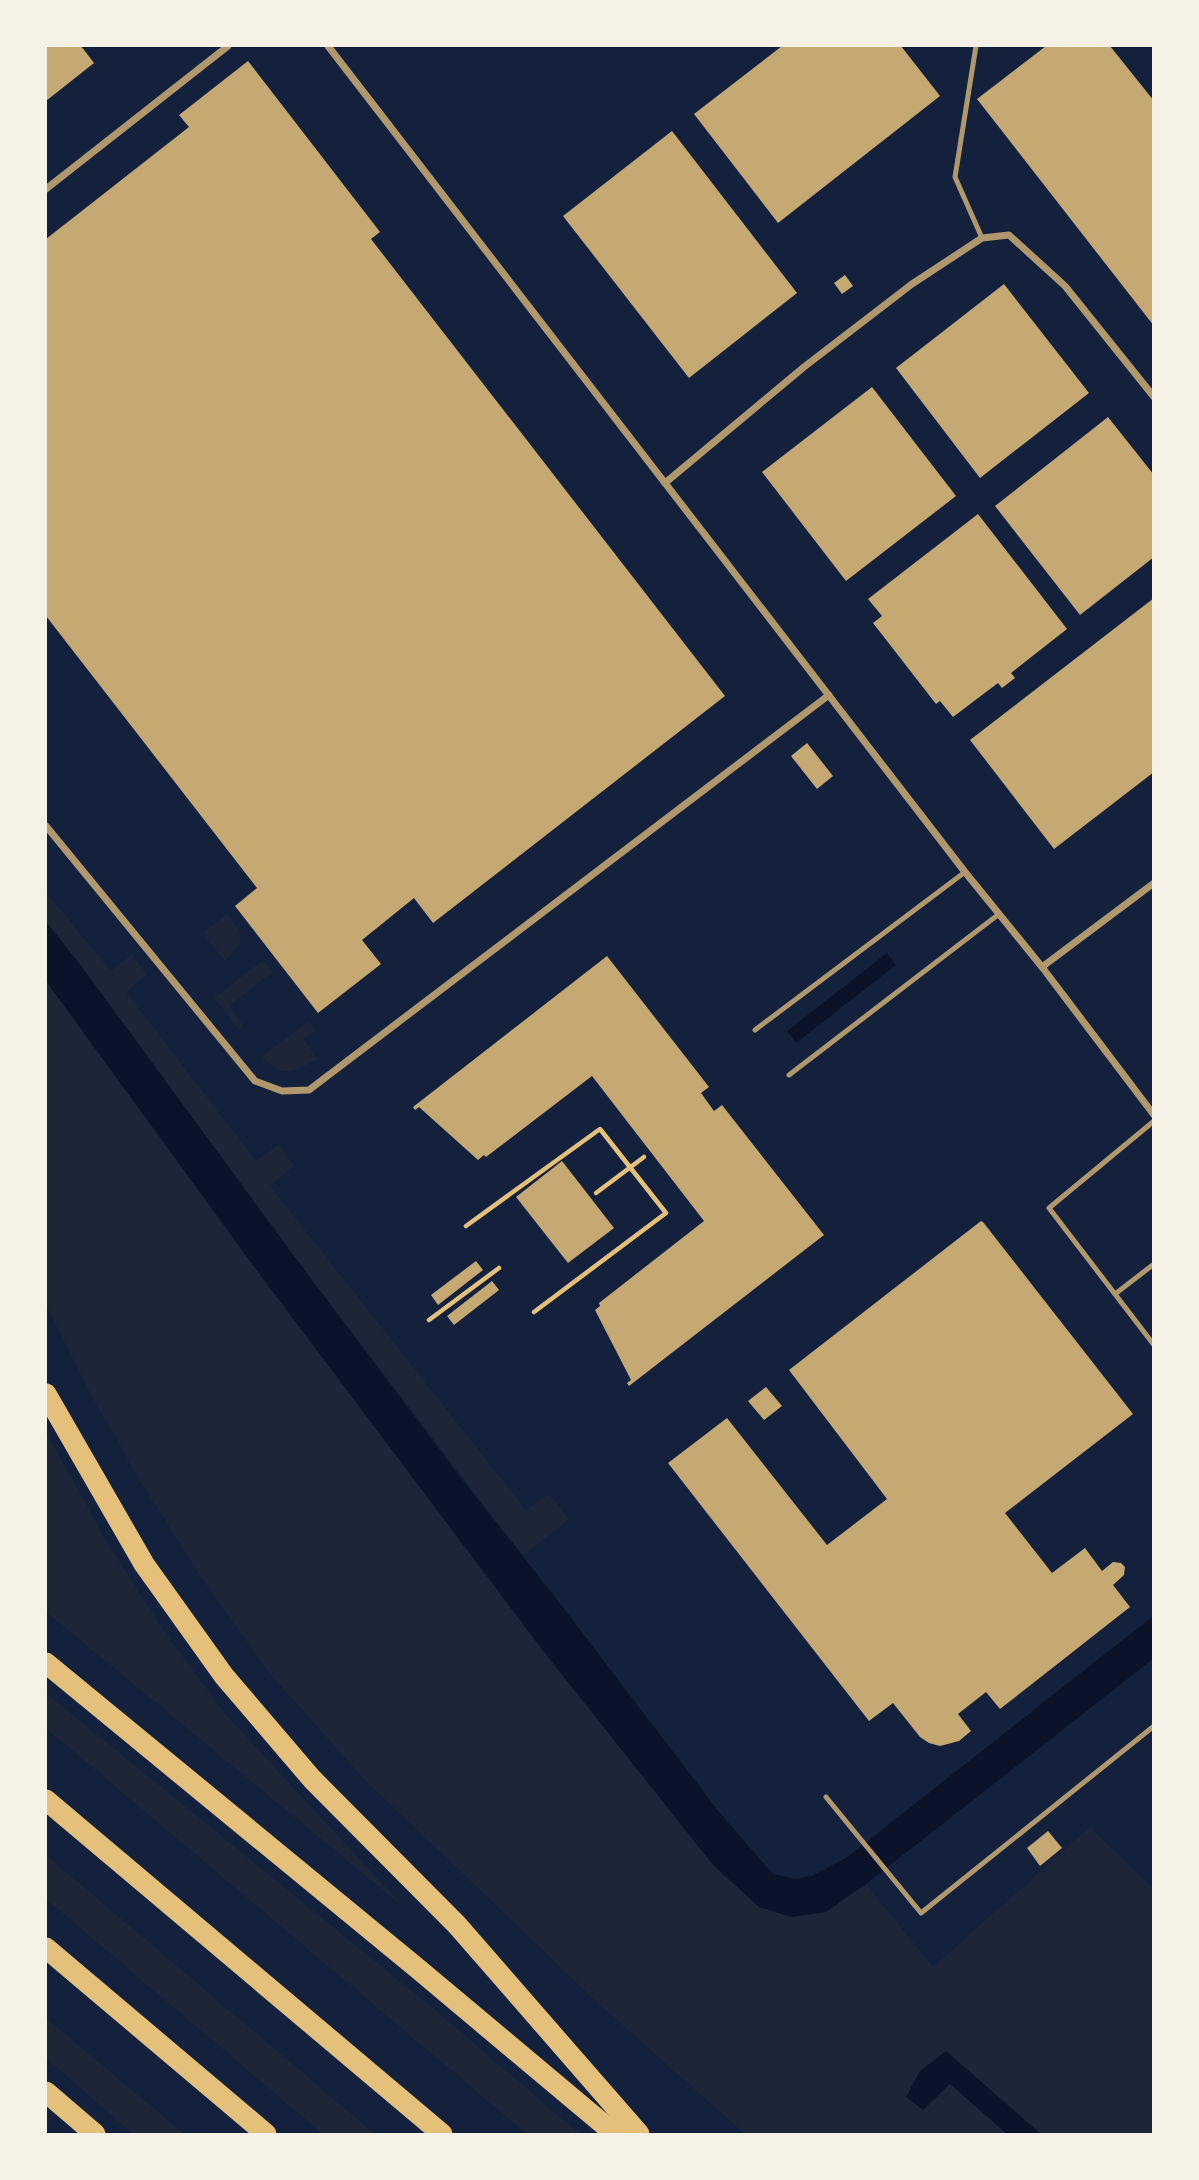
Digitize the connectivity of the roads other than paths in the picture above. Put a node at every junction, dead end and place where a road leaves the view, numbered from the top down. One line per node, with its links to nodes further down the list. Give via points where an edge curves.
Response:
1 (228, 46): 4 (street)
2 (328, 46): 7 (street)
3 (976, 46): 5 (lane, via 955,177)
4 (46, 189)
5 (982, 238): 6 (street, via 1009,235 1065,286); 7 (street, via 912,284 804,367)
6 (1153, 397)
7 (665, 483): 8 (street)
8 (829, 695): 9 (street, via 309,1090 282,1091 256,1082); 10 (street)
9 (46, 826)
10 (965, 872): 12 (street); 14 (lane)
11 (1153, 883): 13 (street)
12 (999, 914): 13 (street); 15 (lane)
13 (1042, 967): 16 (street)
14 (755, 1030)
15 (789, 1075)
16 (1153, 1115)
17 (1153, 1121): 19 (lane, via 1049,1208)
18 (1153, 1264): 19 (lane)
19 (1115, 1294): 20 (lane)
20 (1153, 1345)
21 (46, 1394): 32 (highway, via 144,1564 224,1676 312,1779 457,1925)
22 (46, 1663): 31 (highway)
23 (1153, 1726): 24 (lane, via 921,1913)
24 (826, 1797)
25 (46, 1800): 30 (highway)
26 (46, 1948): 29 (highway)
27 (46, 2092): 28 (highway)
28 (95, 2134)
29 (266, 2134)
30 (442, 2134)
31 (615, 2134)
32 (639, 2134)

